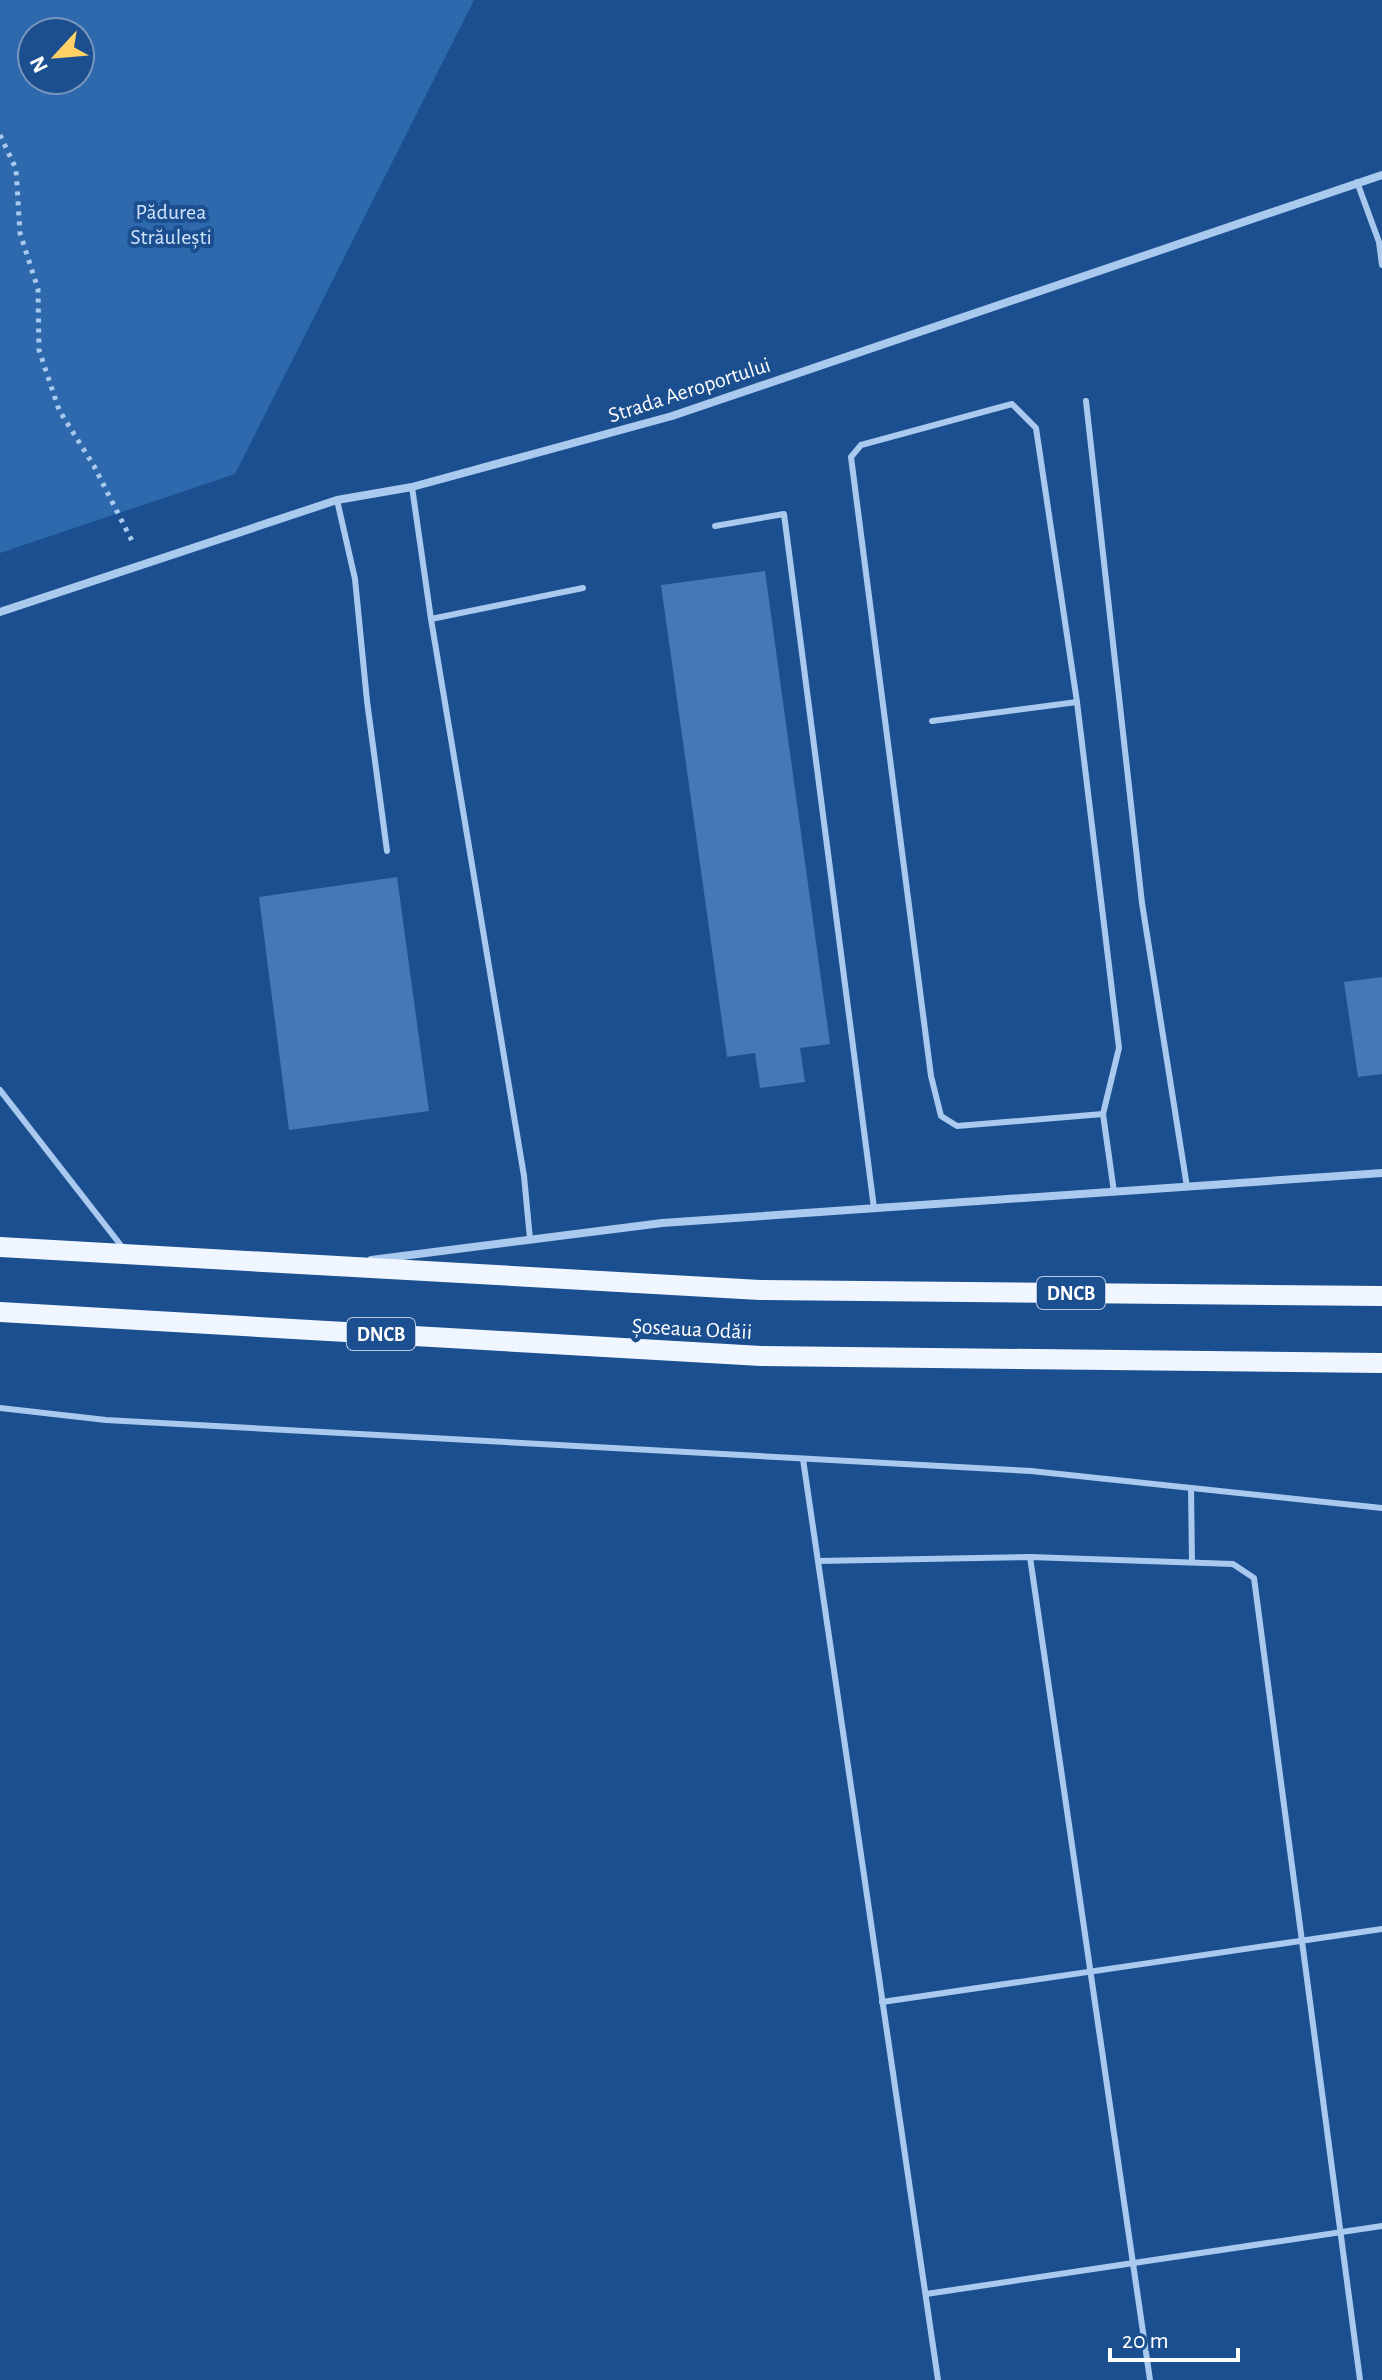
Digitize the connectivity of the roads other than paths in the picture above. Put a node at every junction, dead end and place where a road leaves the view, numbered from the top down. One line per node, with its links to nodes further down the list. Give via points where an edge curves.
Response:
1 (1382, 175): 2 (street, Strada Aeroportului)
2 (1357, 182): 3 (lane); 5 (street, Strada Aeroportului, via 672,416)
3 (1382, 265)
4 (1086, 401): 17 (lane, via 1142,903)
5 (412, 487): 6 (street, Strada Aeroportului); 10 (lane)
6 (337, 500): 9 (street, Strada Aeroportului); 13 (lane, via 355,579)
7 (715, 526): 19 (lane, via 784,514)
8 (583, 588): 10 (lane)
9 (0, 612)
10 (431, 619): 20 (lane, via 524,1176)
11 (1077, 702): 12 (lane); 15 (lane, via 1119,1048); 15 (lane, via 1036,428 1012,404 861,445 851,457 931,1076 941,1116 957,1126)
12 (932, 721)
13 (387, 851)
14 (0, 1090): 22 (lane)
15 (1103, 1114): 18 (lane)
16 (1382, 1173): 17 (street, Șoseaua Odăii)
17 (1187, 1187): 18 (street, Șoseaua Odăii)
18 (1114, 1192): 19 (street, Șoseaua Odăii)
19 (874, 1208): 20 (street, Șoseaua Odăii, via 662,1223)
20 (530, 1239): 23 (street, Șoseaua Odăii)
21 (0, 1247): 22 (main road, Șoseaua Odăii / DNCB)
22 (127, 1254): 23 (main road, Șoseaua Odăii / DNCB)
23 (320, 1266): 24 (main road, Șoseaua Odăii / DNCB, via 760,1290)
24 (1382, 1296)
25 (0, 1312): 26 (main road, Șoseaua Odăii / DNCB, via 761,1356)
26 (1382, 1363)
27 (0, 1408): 28 (lane, via 106,1420)
28 (803, 1459): 29 (lane, via 1031,1471); 32 (lane)
29 (1191, 1488): 30 (lane); 33 (lane)
30 (1382, 1508)
31 (1030, 1557): 32 (lane); 33 (lane); 36 (lane)
32 (818, 1561): 37 (lane)
33 (1192, 1562): 35 (lane, via 1233,1564 1254,1578)
34 (1382, 1929): 35 (lane)
35 (1302, 1940): 36 (lane); 39 (lane)
36 (1090, 1970): 37 (lane); 40 (lane)
37 (882, 2002): 41 (lane)
38 (1382, 2226): 39 (lane)
39 (1341, 2232): 40 (lane); 44 (lane)
40 (1133, 2264): 41 (lane); 43 (lane)
41 (926, 2294): 42 (lane)
42 (938, 2380)
43 (1150, 2380)
44 (1360, 2380)

